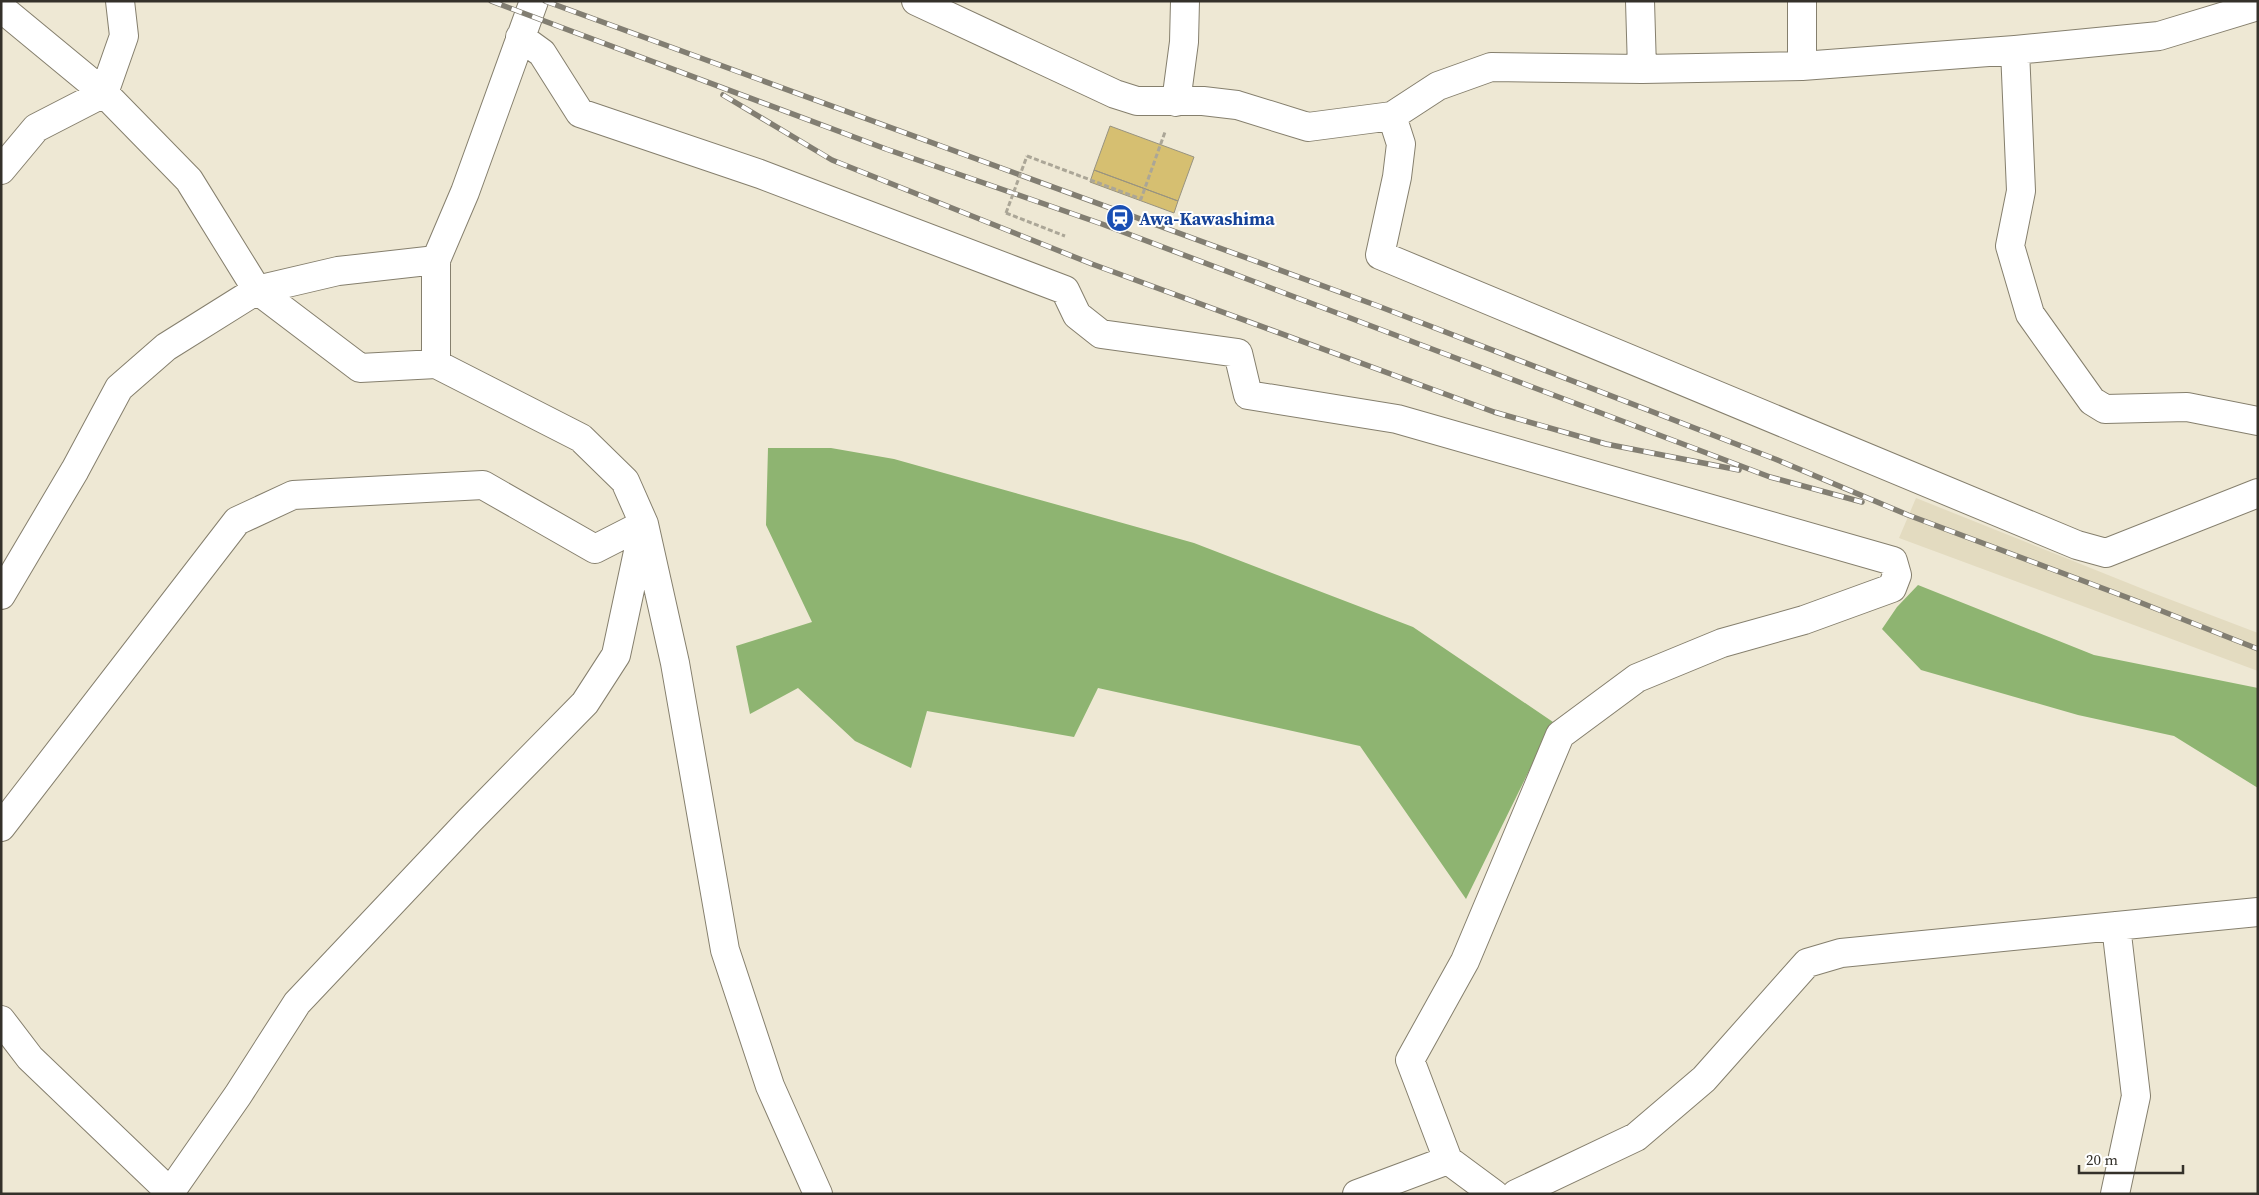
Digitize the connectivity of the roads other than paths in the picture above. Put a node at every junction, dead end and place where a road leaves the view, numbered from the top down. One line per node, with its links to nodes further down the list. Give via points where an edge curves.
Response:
1 (120, 1): 13 (street, via 124,36)
2 (534, 1): 9 (street)
3 (916, 1): 14 (street, via 1115,94 1137,101)
4 (1185, 1): 14 (street, via 1184,42)
5 (1640, 1): 12 (street)
6 (1802, 1): 11 (street)
7 (2258, 6): 10 (street, via 2159,36)
8 (1, 8): 13 (street)
9 (520, 37): 17 (street, via 465,192); 28 (street, via 542,52 580,113 760,174 1065,290 1077,315 1101,334 1238,353 1248,395 1397,419 1893,561 1897,575 1892,588 1804,620 1722,643 1637,678 1560,735 1465,961 1410,1060)
10 (2015, 50): 11 (street); 20 (street, via 2021,191 2010,246 2030,314 2092,401 2105,409 2187,407)
11 (1802, 66): 12 (street)
12 (1642, 69): 15 (street, via 1490,68 1438,86)
13 (104, 93): 16 (street, via 36,128); 18 (street, via 189,180)
14 (1176, 102): 15 (street, via 1237,105 1308,127)
15 (1392, 116): 21 (street, via 1401,144 1380,255 2077,545 2106,553)
16 (1, 170)
17 (436, 260): 18 (street, via 338,271); 19 (street)
18 (257, 290): 19 (street, via 360,368); 23 (street, via 166,346 119,388)
19 (436, 364): 22 (street, via 581,438 625,481)
20 (2258, 420)
21 (2258, 492)
22 (644, 524): 24 (street, via 595,550 483,485 293,495 237,521); 29 (street, via 616,655 585,703 297,1003 238,1096); 30 (street, via 675,663 725,950 770,1086)
23 (1, 595)
24 (1, 827)
25 (2258, 912): 26 (street)
26 (2116, 926): 33 (street, via 1841,953 1807,963 1704,1079 1636,1137); 34 (street, via 2136,1096)
27 (1, 1020): 29 (street, via 30,1058)
28 (1448, 1160): 31 (street); 32 (street)
29 (170, 1193)
30 (818, 1194)
31 (1357, 1194)
32 (1494, 1194)
33 (1516, 1194)
34 (2115, 1194)

